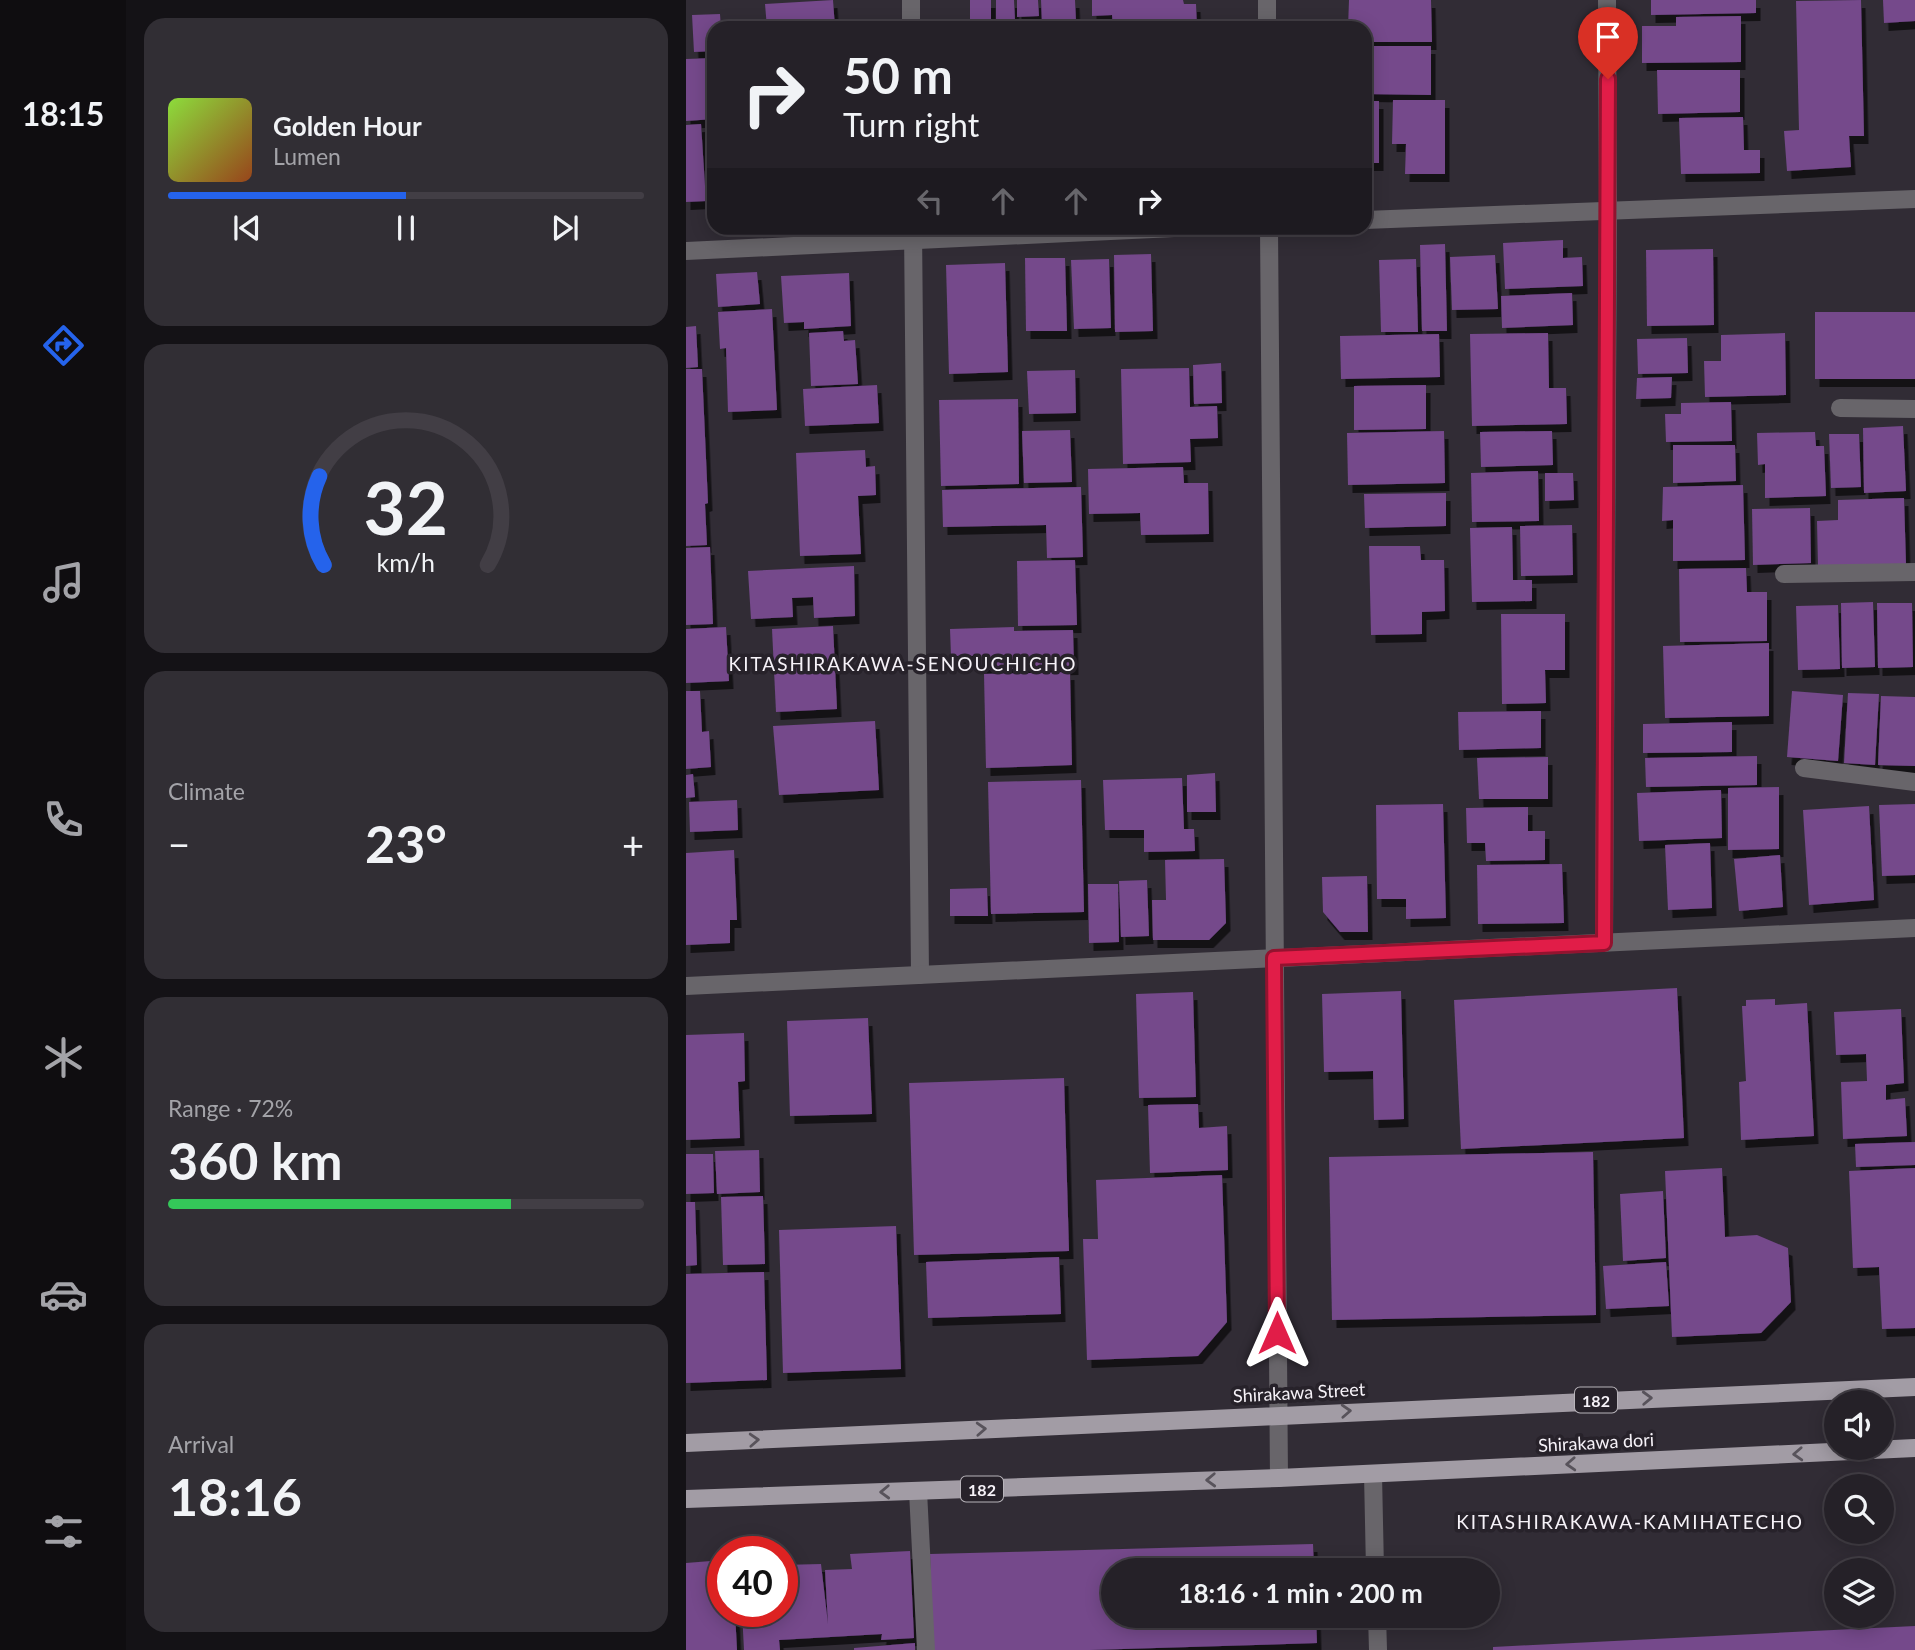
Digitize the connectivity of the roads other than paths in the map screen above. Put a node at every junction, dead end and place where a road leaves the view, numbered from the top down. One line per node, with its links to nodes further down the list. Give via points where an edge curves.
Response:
1 (911, 0): 4 (street)
2 (1267, 0): 5 (street)
3 (1607, 0): 7 (street)
4 (911, 21)
5 (1267, 21)
6 (1915, 199): 7 (street)
7 (1608, 212): 8 (street); 20 (street)
8 (1372, 220)
9 (899, 235): 12 (street)
10 (913, 235): 22 (street)
11 (1269, 235): 21 (street)
12 (686, 250)
13 (1840, 408): 14 (street)
14 (1915, 409)
15 (1915, 572): 16 (street)
16 (1784, 574)
17 (1804, 768): 18 (street)
18 (1915, 782)
19 (1915, 928): 20 (street)
20 (1604, 943): 21 (street)
21 (1274, 958): 22 (street); 25 (street)
22 (920, 975): 23 (street)
23 (686, 986)
24 (1915, 1387): 25 (main road, Shirakawa Street / 182, one-way to 24)
25 (1278, 1414): 26 (main road, Shirakawa Street / 182, one-way to 25); 29 (street)
26 (686, 1443)
27 (1915, 1448): 28 (main road, Shirakawa dori / 182, one-way to 28)
28 (1373, 1474): 29 (main road, Shirakawa dori / 182); 32 (street)
29 (1279, 1478): 30 (main road, 182, one-way to 30)
30 (918, 1491): 31 (main road, 182, one-way to 31); 34 (street)
31 (686, 1499)
32 (1376, 1558)
33 (1377, 1628): 35 (street)
34 (926, 1650)
35 (1378, 1650)

